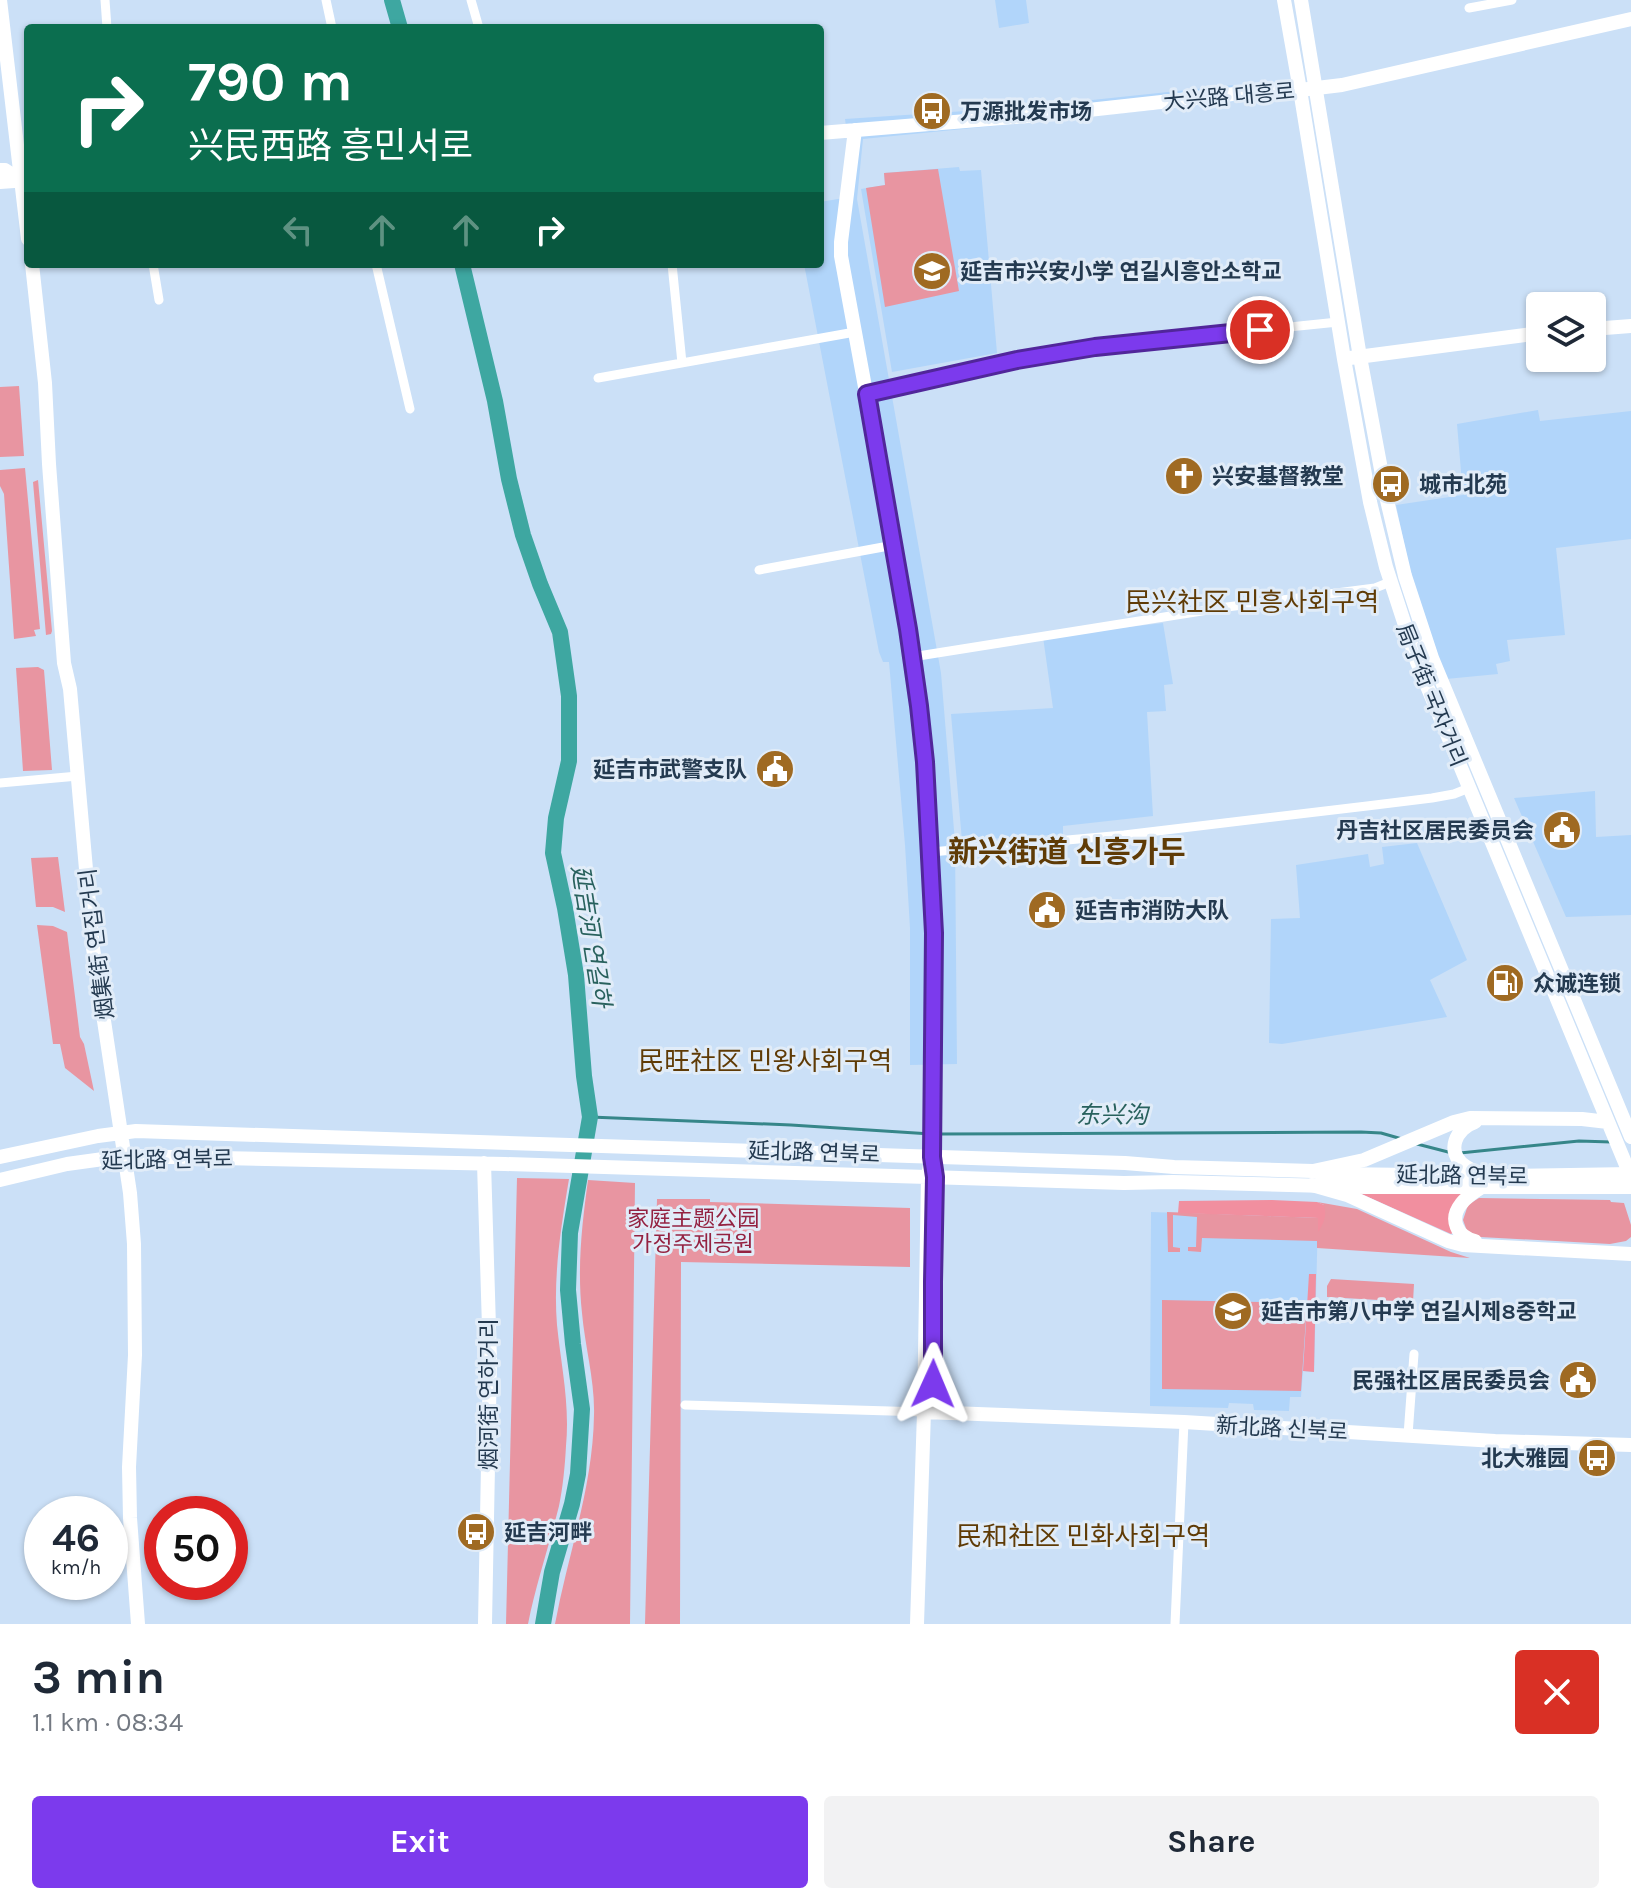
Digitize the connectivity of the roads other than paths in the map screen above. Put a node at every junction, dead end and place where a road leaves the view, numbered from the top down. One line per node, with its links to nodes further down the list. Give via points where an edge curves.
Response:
1 (0, 0): 13 (main road)
2 (105, 0): 10 (street)
3 (326, 0): 11 (street)
4 (471, 0): 12 (street)
5 (1284, 0): 15 (main road, 局子街 국자거리)
6 (1301, 0): 14 (main road, 局子街 국자거리)
7 (1512, 0): 8 (street)
8 (1469, 8)
9 (1631, 19): 14 (main road, 大兴路 대흥로)
10 (107, 24)
11 (331, 24)
12 (478, 24)
13 (2, 27): 19 (main road)
14 (1317, 87): 15 (main road, 大兴路 대흥로); 31 (main road, 局子街 국자거리)
15 (1300, 90): 16 (main road, 大兴路 대흥로); 26 (main road, 局子街 국자거리)
16 (855, 130): 17 (main road, 大兴路 대흥로); 29 (main road, via 841,242)
17 (824, 133)
18 (0, 170): 19 (main road)
19 (24, 180): 20 (main road)
20 (0, 182)
21 (32, 268): 41 (main road, 烟集街 연집거리)
22 (154, 268): 25 (street)
23 (377, 268): 36 (street)
24 (672, 268): 33 (street)
25 (159, 300)
26 (1338, 322): 32 (main road, 局子街 국자거리); 35 (street, via 1095,347)
27 (1631, 326): 28 (main road)
28 (1606, 328)
29 (855, 332): 33 (street); 35 (main road)
30 (1526, 335): 31 (main road)
31 (1360, 357): 32 (main road); 46 (main road, 局子街 국자거리, via 1398,554 1427,645)
32 (1344, 359): 39 (main road, 局子街 국자거리)
33 (682, 363): 34 (street)
34 (598, 378)
35 (867, 394): 37 (main road)
36 (410, 409)
37 (894, 545): 38 (street); 40 (main road)
38 (759, 570)
39 (1390, 582): 40 (street); 43 (main road, 局子街 국자거리)
40 (912, 657): 44 (main road)
41 (78, 776): 42 (street); 47 (main road, 烟集街 연집거리, via 93,948)
42 (0, 783)
43 (1469, 788): 44 (street, via 1432,798 1124,835); 45 (main road, 局子街 국자거리)
44 (931, 852): 50 (main road)
45 (1609, 1127): 46 (main road); 52 (main road, via 1476,1121 1465,1126 1457,1134 1455,1151 1462,1165); 53 (main road, 局子街 국자거리); 55 (main road, via 1582,1119 1470,1118)
46 (1629, 1129)
47 (122, 1132): 48 (main road, 烟集街 연집거리); 49 (main road, 延北路 연북로); 50 (main road, 延北路 연북로)
48 (125, 1156): 51 (main road, 延北路 연북로); 56 (main road, 延北路 연북로); 67 (main road, 烟集街 연집거리, via 134,1244 129,1467)
49 (0, 1157)
50 (932, 1157): 54 (main road); 55 (main road, 延北路 연북로, via 1110,1162)
51 (484, 1163): 54 (main road, 延北路 연북로); 68 (main road, 烟河街 연하거리, via 490,1360)
52 (1502, 1176): 55 (main road, 延北路 연북로); 57 (main road, 延北路 연북로)
53 (1631, 1176): 57 (main road, 延北路 연북로)
54 (932, 1177): 55 (main road, 延北路 연북로, via 1124,1183); 63 (main road)
55 (1312, 1178): 58 (main road, 延北路 연북로, via 1365,1187); 60 (main road, via 1463,1245)
56 (0, 1180)
57 (1565, 1182): 58 (main road, 延北路 연북로); 59 (main road, 延北路 연북로)
58 (1482, 1187): 60 (main road, via 1456,1213 1457,1229 1466,1238)
59 (1631, 1187)
60 (1631, 1252)
61 (1414, 1354): 65 (street)
62 (685, 1405): 63 (street)
63 (928, 1412): 64 (main road, 新北路 신북로); 69 (main road); 70 (main road)
64 (1184, 1422): 65 (main road, 新北路 신북로); 71 (street)
65 (1408, 1435): 66 (main road, 新北路 신북로)
66 (1631, 1445)
67 (138, 1624)
68 (485, 1624)
69 (917, 1624)
70 (926, 1624)
71 (1175, 1624)

